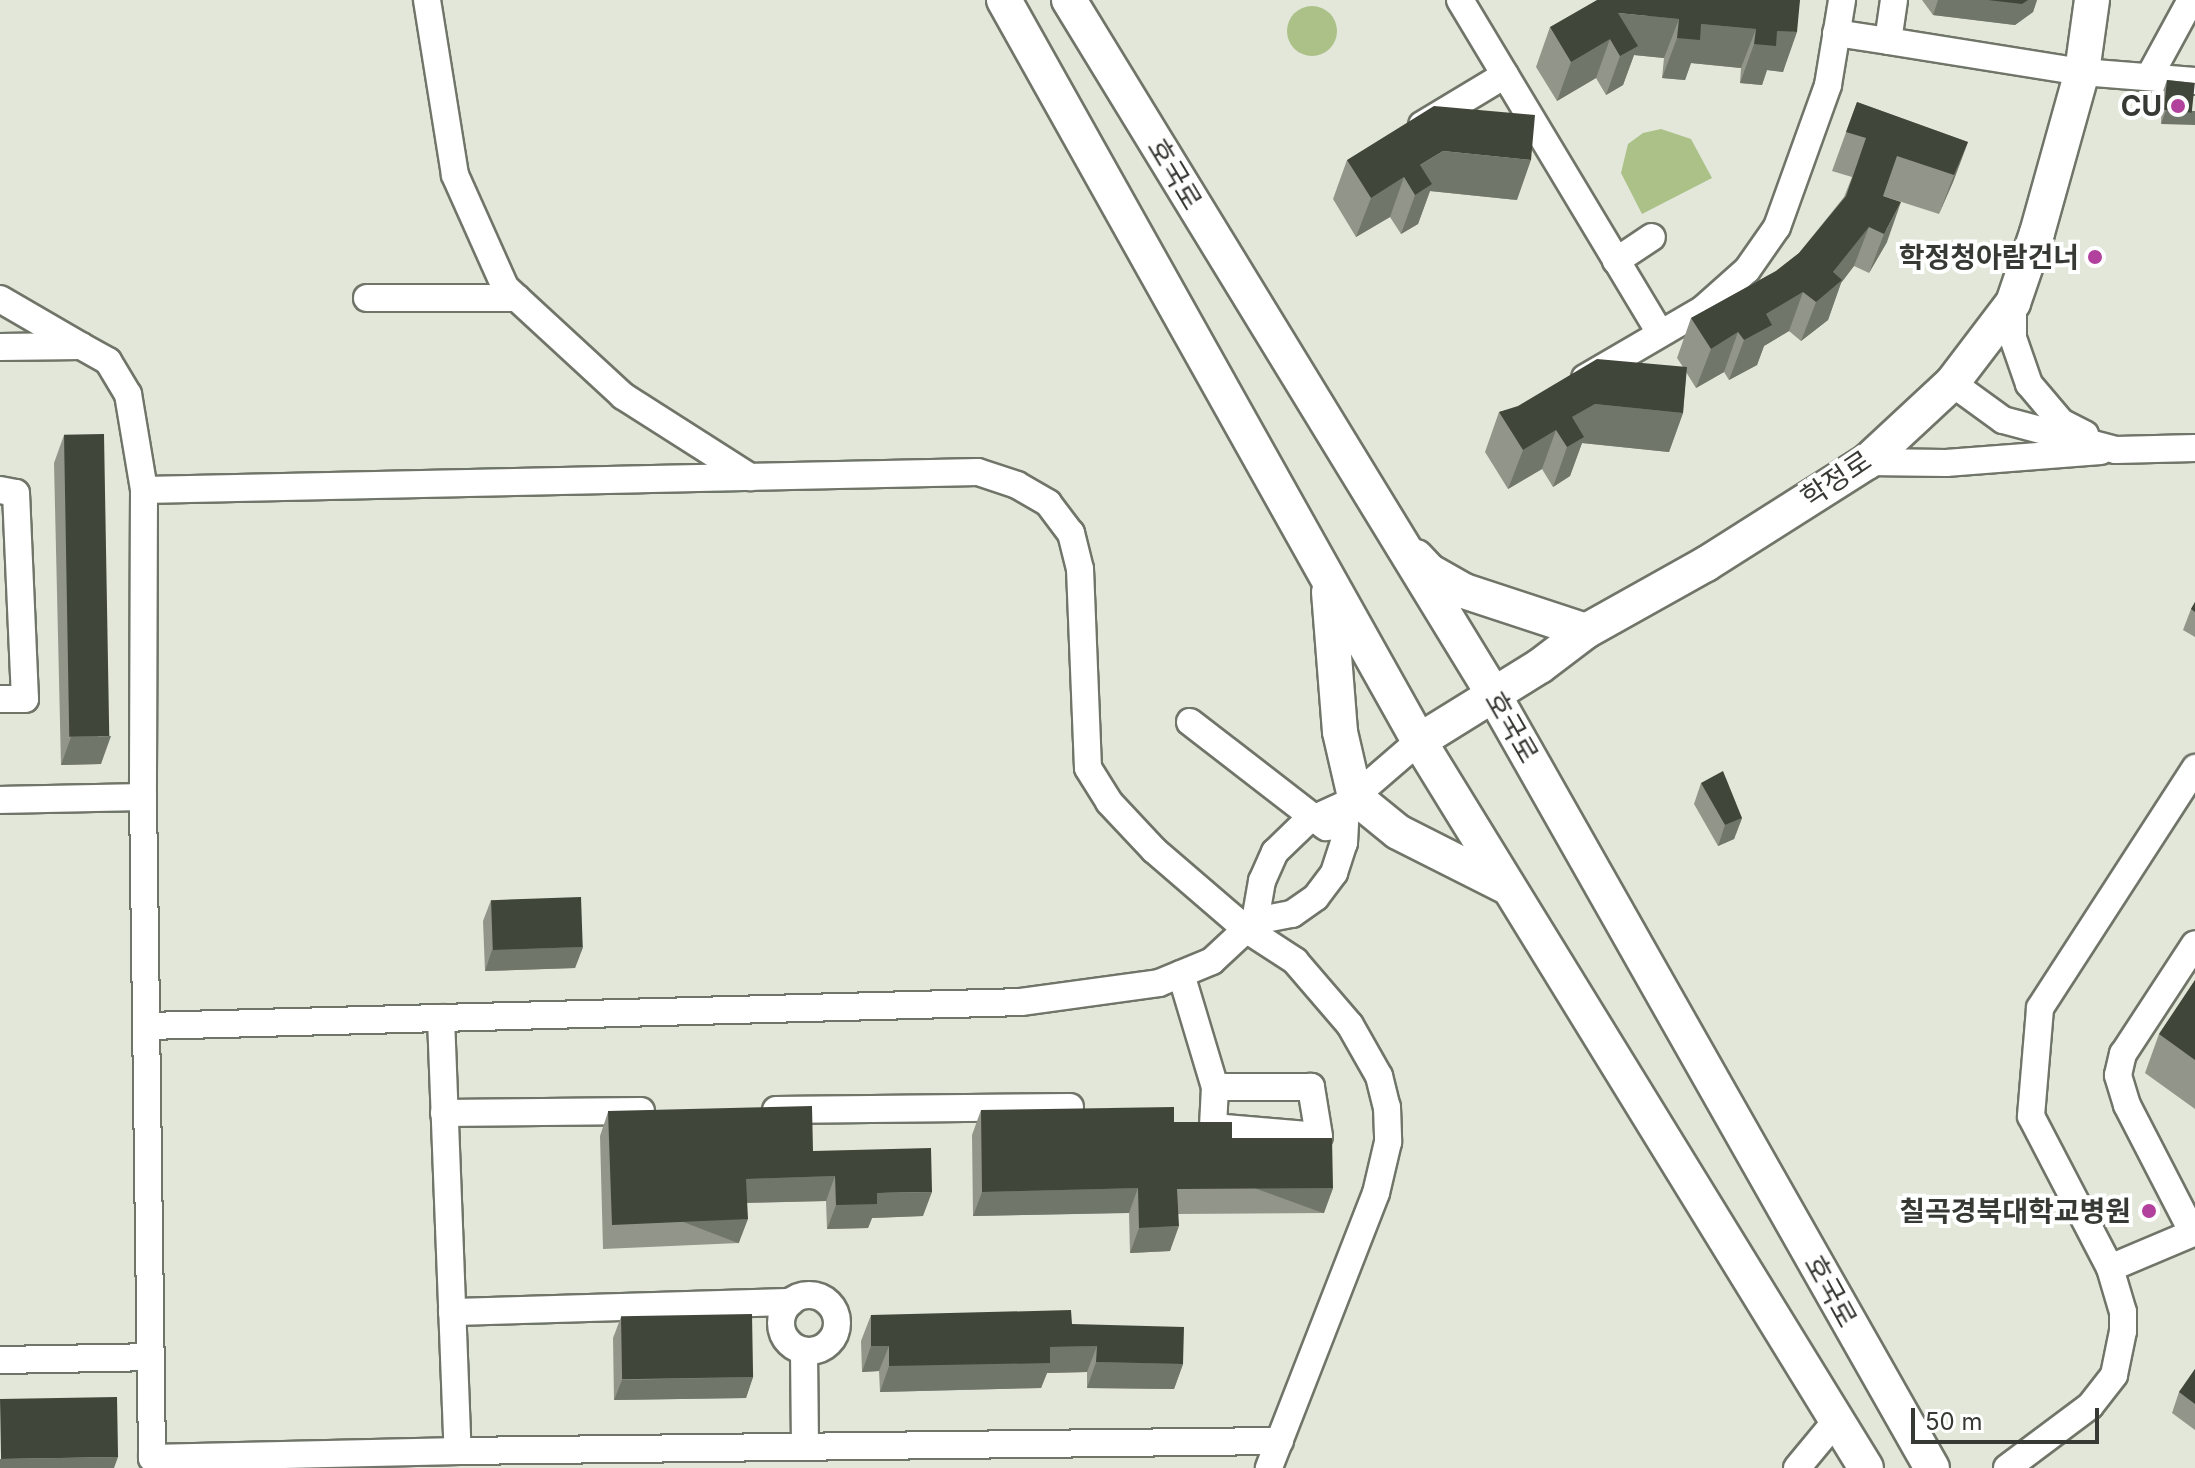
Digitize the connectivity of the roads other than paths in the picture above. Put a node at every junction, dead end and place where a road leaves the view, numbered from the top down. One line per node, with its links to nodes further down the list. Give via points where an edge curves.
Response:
1 (427, 0): 19 (street, via 455,175 505,287)
2 (1004, 0): 34 (main road)
3 (1069, 0): 33 (main road, 호국로)
4 (1460, 0): 12 (street)
5 (1842, 0): 9 (street)
6 (1894, 0): 10 (street)
7 (2092, 0): 11 (main road, 학정로)
8 (2191, 0): 13 (street)
9 (1836, 33): 10 (street); 22 (street, via 1828,85 1777,227 1747,270 1703,309)
10 (1888, 41): 11 (street)
11 (2082, 72): 13 (street); 21 (main road, 학정로)
12 (1505, 75): 15 (street); 17 (street)
13 (2149, 77): 14 (street)
14 (2195, 81)
15 (1399, 139)
16 (1652, 237): 17 (street)
17 (1616, 261): 22 (street)
18 (367, 298): 19 (street)
19 (517, 298): 30 (street, via 623,396)
20 (0, 299): 23 (street)
21 (2013, 303): 25 (main road, 학정로); 28 (street, via 2013,338 2029,384 2061,422)
22 (1660, 333): 26 (street)
23 (81, 346): 24 (street); 32 (street, via 108,361 128,394)
24 (0, 347)
25 (1952, 383): 28 (street, via 2003,420); 29 (main road, 학정로)
26 (1564, 391)
27 (2195, 448): 28 (street)
28 (2116, 450): 29 (street, via 1946,463)
29 (1867, 462): 35 (main road, 학정로, via 1706,564)
30 (750, 477): 32 (street); 47 (street, via 978,472 1048,503 1071,533 1080,569 1088,768 1109,802 1154,850)
31 (0, 490): 37 (street, via 16,493 25,699)
32 (144, 490): 41 (street)
33 (1387, 524): 35 (main road, via 1429,571 1464,591); 36 (main road, 호국로)
34 (1328, 577): 39 (main road); 43 (main road)
35 (1586, 631): 36 (main road, 학정로, via 1540,666)
36 (1492, 692): 39 (main road, 학정로); 75 (main road, 호국로)
37 (0, 699)
38 (1190, 722): 44 (street)
39 (1419, 741): 43 (street); 46 (main road)
40 (2195, 768): 58 (street, via 2040,1008 2031,1116)
41 (143, 797): 42 (street); 51 (street)
42 (0, 800)
43 (1351, 801): 44 (street); 45 (street); 46 (main road, via 1398,832)
44 (1316, 818): 45 (street); 47 (street, via 1275,852)
45 (1344, 843): 47 (street, via 1334,873 1316,897 1292,914)
46 (1509, 888): 64 (main road)
47 (1251, 925): 49 (street, via 1212,961); 65 (street, via 1295,961 1350,1025 1379,1076 1387,1107 1388,1142 1376,1193)
48 (2195, 944): 57 (street, via 2123,1054 2118,1075 2127,1105)
49 (1181, 974): 50 (street, via 1159,983 1021,1002); 52 (street)
50 (441, 1018): 51 (street); 56 (street)
51 (148, 1026): 62 (street)
52 (1215, 1087)
53 (1070, 1107): 54 (street)
54 (754, 1110)
55 (661, 1111): 56 (street)
56 (444, 1113): 60 (street)
57 (2194, 1232): 58 (street)
58 (2110, 1268): 76 (street, via 2123,1312 2114,1375 2090,1406)
59 (791, 1302): 60 (street); 61 (street, via 781,1326 788,1342); 61 (street, via 818,1296 837,1317 829,1343)
60 (452, 1312): 67 (street)
61 (804, 1351): 66 (street)
62 (151, 1357): 63 (street); 71 (street)
63 (0, 1360)
64 (1836, 1421): 73 (street); 74 (main road)
65 (1280, 1441): 66 (street); 72 (street)
66 (805, 1445): 68 (street)
67 (458, 1451): 69 (street); 70 (street)
68 (696, 1457): 69 (street)
69 (582, 1458)
70 (318, 1461): 71 (street)
71 (152, 1463)
72 (1269, 1468)
73 (1797, 1468)
74 (1866, 1468)
75 (1932, 1468)
76 (2007, 1468)

